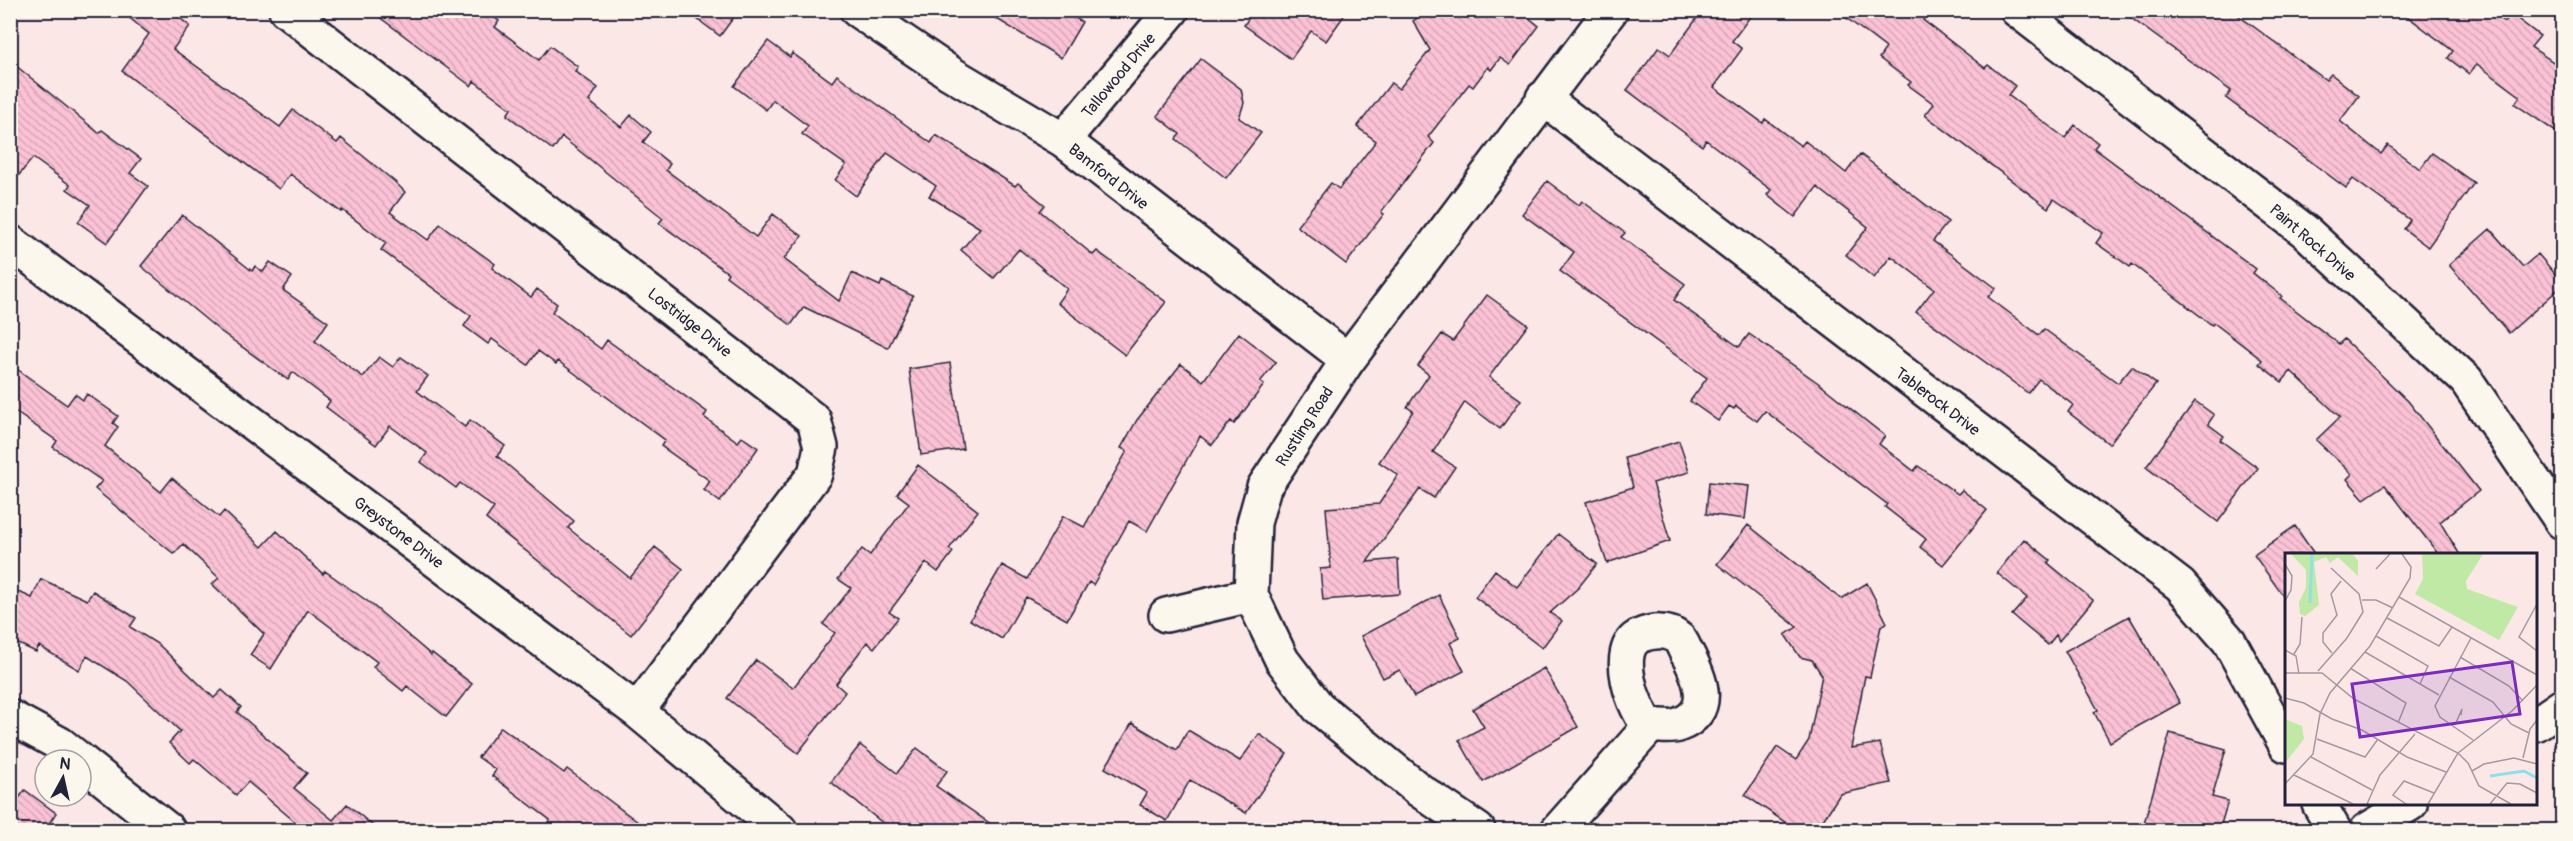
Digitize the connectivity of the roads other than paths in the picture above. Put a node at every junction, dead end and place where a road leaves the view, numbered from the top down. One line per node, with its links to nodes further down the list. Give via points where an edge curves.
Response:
1 (286, 10): 14 (street, Lostridge Drive, via 814,420 821,447 815,474)
2 (857, 10): 7 (street, Bamford Drive, via 950,74)
3 (1172, 10): 7 (street, Tallowood Drive)
4 (1611, 10): 6 (street, Rustling Road)
5 (2017, 10): 10 (street, Paint Rock Drive, via 2306,232 2466,380)
6 (1543, 98): 9 (street, Rustling Road); 18 (street, Tablerock Drive, via 2180,585 2229,641)
7 (1063, 140): 9 (street, Bamford Drive)
8 (10, 242): 14 (street, Greystone Drive)
9 (1348, 360): 11 (street, Rustling Road, via 1264,487 1254,524)
10 (2562, 522)
11 (1251, 595): 12 (street); 25 (street, Rustling Road, via 1282,660 1318,707 1419,790)
12 (1166, 615)
13 (2562, 706): 16 (street)
14 (637, 711): 24 (street, Greystone Drive)
15 (10, 717): 19 (street)
16 (2537, 723)
17 (1650, 726): 26 (street)
18 (2285, 744)
19 (65, 748)
20 (93, 770): 23 (street)
21 (2320, 805): 27 (street)
22 (2408, 805): 28 (street)
23 (168, 831)
24 (780, 831)
25 (1478, 831)
26 (1558, 831)
27 (2334, 831)
28 (2367, 831)

